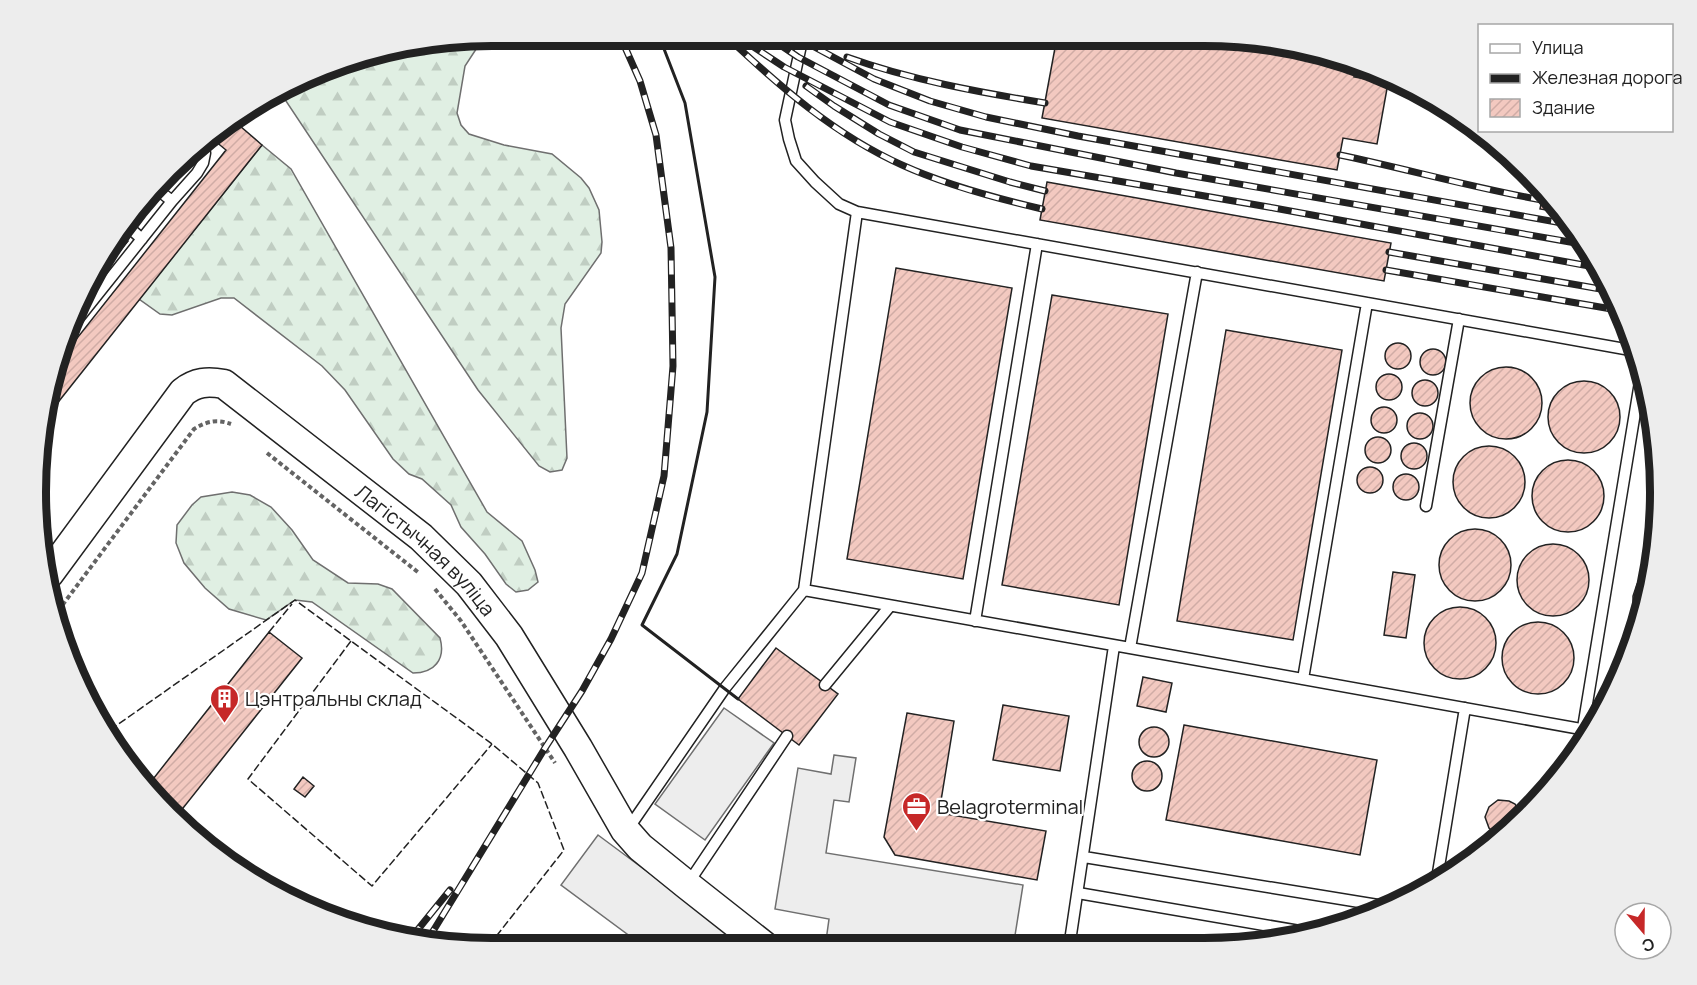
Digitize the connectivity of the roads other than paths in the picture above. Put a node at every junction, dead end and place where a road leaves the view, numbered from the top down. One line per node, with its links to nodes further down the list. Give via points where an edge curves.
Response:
1 (801, 46): 5 (lane, via 785,120 796,160 839,204)
2 (205, 152): 4 (lane, via 197,173)
3 (162, 193): 4 (lane)
4 (172, 201): 7 (lane)
5 (857, 212): 8 (lane); 19 (lane)
6 (132, 230): 7 (lane)
7 (142, 239): 11 (lane)
8 (1037, 244): 9 (lane); 21 (lane)
9 (1197, 272): 12 (lane); 23 (lane)
10 (99, 282): 11 (lane)
11 (104, 286): 13 (lane)
12 (1367, 303): 14 (lane); 24 (lane)
13 (86, 309)
14 (1459, 319): 15 (lane); 17 (lane)
15 (1627, 349)
16 (1639, 392): 27 (lane)
17 (1426, 506)
18 (53, 569): 30 (street, Лагістычная вуліца, via 183,392 194,384 224,384 421,537 469,584 509,636)
19 (804, 590): 20 (lane); 30 (lane, via 725,688)
20 (890, 606): 21 (lane); 25 (lane)
21 (975, 621): 22 (lane)
22 (1114, 645): 23 (lane); 31 (lane)
23 (1130, 648): 24 (lane)
24 (1303, 679): 26 (lane)
25 (825, 685)
26 (1465, 708): 28 (lane); 32 (lane)
27 (1590, 718)
28 (1582, 729)
29 (787, 736): 33 (lane)
30 (627, 832): 33 (street, Лагістычная вуліца)
31 (1084, 857): 34 (lane); 35 (lane)
32 (1438, 872)
33 (687, 885): 37 (street, Лагістычная вуліца)
34 (1077, 893): 36 (lane); 38 (lane)
35 (1376, 905)
36 (1293, 930)
37 (754, 938)
38 (1070, 938)

